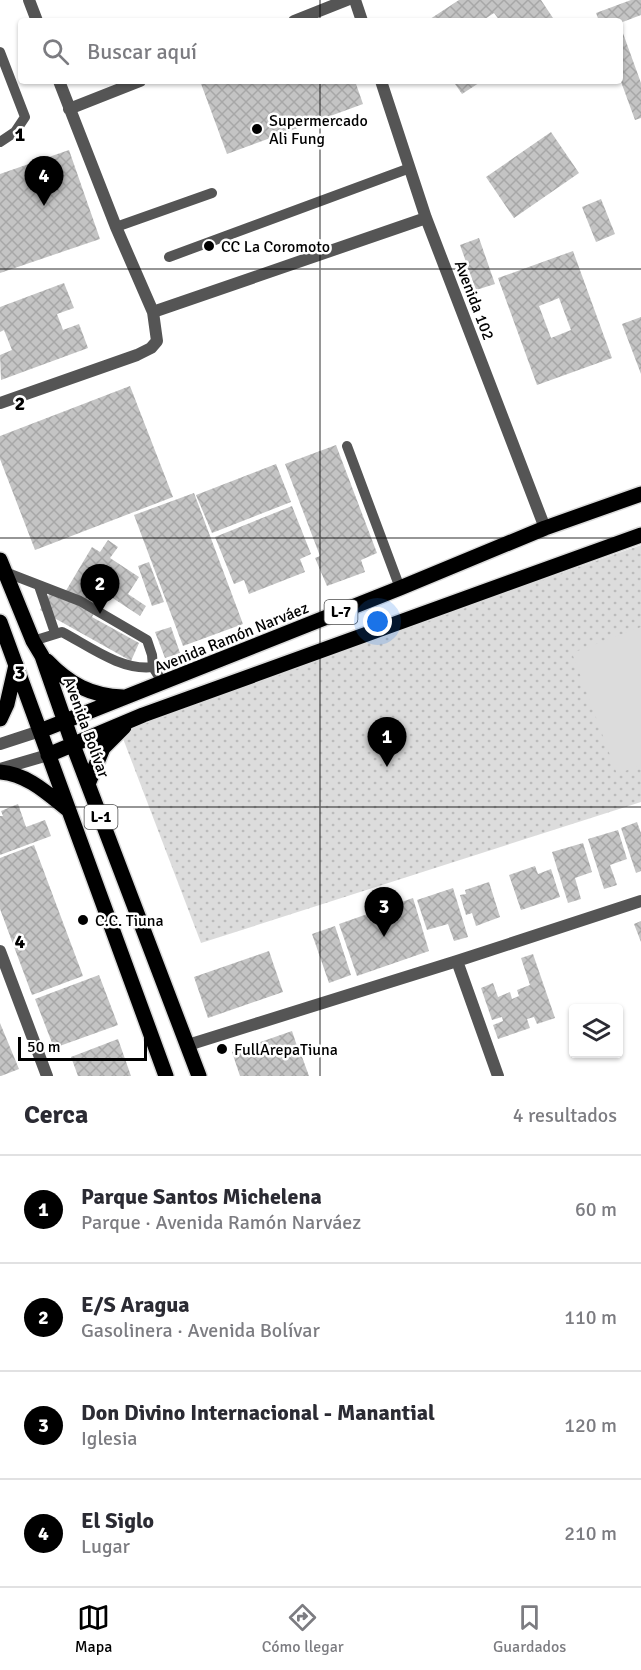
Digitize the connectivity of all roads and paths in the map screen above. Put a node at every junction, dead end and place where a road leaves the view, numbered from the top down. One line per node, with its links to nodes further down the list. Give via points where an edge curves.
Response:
1 (29, 0): 4 (street)
2 (347, 0): 5 (street)
3 (355, 0): 6 (street)
4 (36, 18)
5 (302, 18)
6 (361, 18)
7 (0, 52): 12 (lane, via 25,117 15,132)
8 (60, 84): 11 (street)
9 (132, 84): 11 (street)
10 (382, 84): 13 (street, Avenida 102)
11 (69, 109): 16 (street)
12 (0, 142)
13 (410, 168): 15 (street, Avenida 102); 17 (lane)
14 (212, 193): 16 (lane)
15 (426, 218): 18 (street); 22 (street, Avenida 102)
16 (116, 227): 18 (street)
17 (169, 257)
18 (153, 312): 19 (street, via 157,341 144,352)
19 (0, 403)
20 (347, 446): 26 (lane)
21 (641, 494): 22 (main road, Avenida Ramón Narváez / L-7)
22 (545, 528): 26 (main road, Avenida Ramón Narváez / L-7)
23 (641, 535): 36 (main road, L-7)
24 (2, 566): 25 (lane); 29 (main road, Avenida Bolívar / L-1)
25 (39, 586): 28 (lane); 32 (lane, via 81,601 147,640)
26 (400, 588): 33 (main road, Avenida Ramón Narváez / L-7)
27 (0, 622): 31 (main road, L-1)
28 (56, 633): 29 (lane); 32 (lane, via 62,632 128,665)
29 (33, 641): 30 (main road, Avenida Bolívar / L-1)
30 (42, 656): 34 (main road, via 81,689); 37 (main road, Avenida Bolívar / L-1)
31 (16, 665): 35 (main road); 38 (main road, L-1)
32 (153, 667): 33 (lane)
33 (163, 683): 34 (main road, Avenida Ramón Narváez / L-7)
34 (129, 697): 37 (main road, Avenida Ramón Narváez / L-7)
35 (0, 719)
36 (135, 719): 40 (main road, L-7); 43 (main road, via 103,748)
37 (66, 722): 38 (main road, Avenida Ramón Narváez / L-7); 40 (main road, Avenida Bolívar / L-1)
38 (40, 731): 39 (street, Avenida Ramón Narváez); 41 (main road, L-1)
39 (0, 744)
40 (73, 745): 41 (main road, L-7); 43 (main road, Avenida Bolívar / L-1)
41 (48, 755): 42 (street); 44 (main road, L-1)
42 (0, 771): 44 (main road, via 23,777)
43 (88, 784): 48 (main road, Avenida Bolívar / L-1)
44 (69, 812): 50 (main road, L-1)
45 (641, 900): 47 (street)
46 (0, 951): 49 (street)
47 (457, 961): 48 (street); 52 (street)
48 (188, 1045): 51 (main road, Avenida Bolívar / L-1)
49 (47, 1076)
50 (166, 1076)
51 (199, 1076)
52 (498, 1076)

